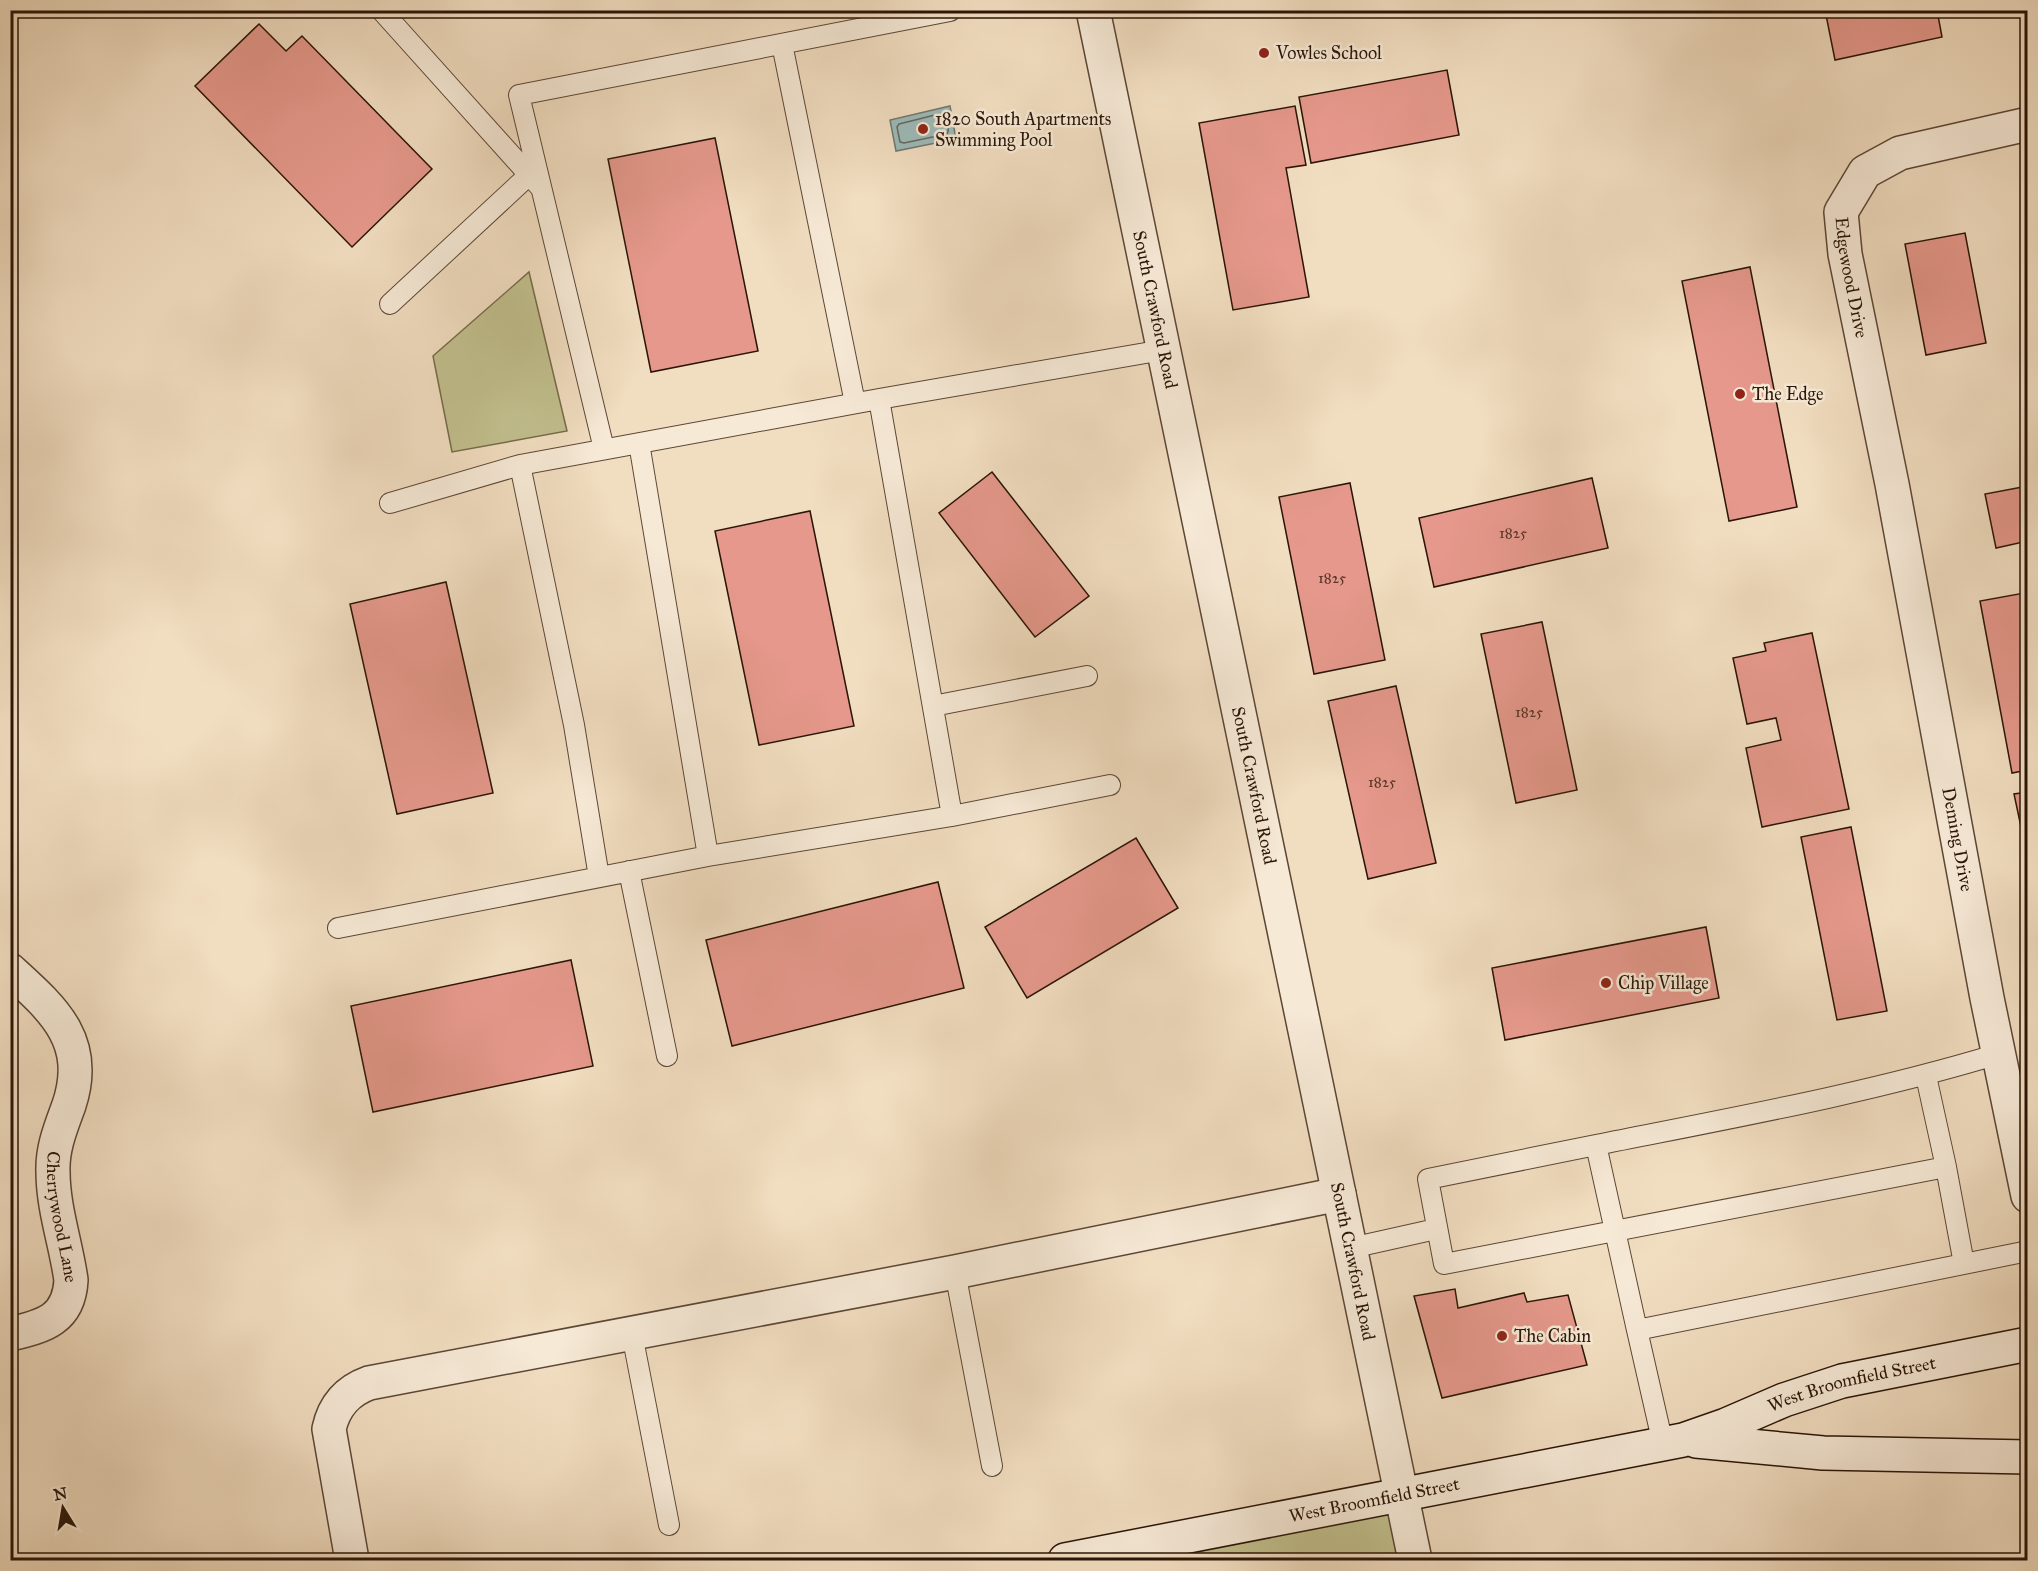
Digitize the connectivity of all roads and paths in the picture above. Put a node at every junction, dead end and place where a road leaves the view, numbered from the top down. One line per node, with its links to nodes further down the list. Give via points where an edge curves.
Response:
1 (381, 10): 6 (lane)
2 (1093, 10): 8 (street, South Crawford Road)
3 (950, 11): 4 (lane)
4 (782, 44): 6 (lane, via 519,95); 10 (lane)
5 (2028, 124): 14 (street, Edgewood Drive, via 1900,153 1865,172 1841,212 1845,254)
6 (535, 182): 7 (lane); 12 (lane)
7 (390, 304)
8 (1163, 350): 9 (lane); 30 (street, South Crawford Road)
9 (879, 399): 10 (lane); 17 (lane)
10 (855, 403): 11 (lane)
11 (639, 443): 12 (lane); 20 (lane)
12 (604, 449): 13 (lane)
13 (520, 465): 15 (lane); 22 (lane, via 574,725)
14 (1892, 484): 25 (street, Deming Drive)
15 (390, 503)
16 (1087, 676): 17 (lane)
17 (933, 706): 19 (lane)
18 (1110, 785): 19 (lane)
19 (952, 816): 20 (lane)
20 (708, 856): 21 (lane)
21 (629, 871): 22 (lane); 26 (lane)
22 (599, 877): 23 (lane)
23 (338, 928)
24 (10, 970): 39 (street, Cherrywood Lane, via 59,1019 75,1059 72,1095 57,1138 52,1171 71,1280 68,1302 47,1323)
25 (1998, 1054): 27 (lane); 31 (street, Deming Drive)
26 (667, 1056)
27 (1926, 1076): 28 (lane); 29 (lane)
28 (1596, 1145): 32 (lane, via 1428,1179); 33 (lane)
29 (1946, 1167): 33 (lane); 36 (lane)
30 (1339, 1194): 34 (street, South Crawford Road); 37 (street)
31 (2028, 1196)
32 (1436, 1229): 33 (lane, via 1444,1264); 34 (lane)
33 (1615, 1231): 38 (lane)
34 (1351, 1248): 45 (street, South Crawford Road)
35 (2028, 1251): 36 (lane)
36 (1964, 1264): 38 (lane)
37 (955, 1272): 40 (street); 44 (lane)
38 (1637, 1330): 42 (lane)
39 (10, 1334)
40 (632, 1334): 46 (lane); 47 (street, via 369,1383 347,1395 332,1416 329,1429)
41 (2028, 1344): 42 (street, West Broomfield Street, via 1842,1381)
42 (1673, 1442): 43 (street, West Broomfield Street, via 1743,1444 1822,1453); 45 (street, West Broomfield Street)
43 (2028, 1457)
44 (992, 1466)
45 (1402, 1494): 48 (street, West Broomfield Street); 49 (street, South Crawford Road)
46 (669, 1525)
47 (352, 1560)
48 (1065, 1560)
49 (1415, 1560)

